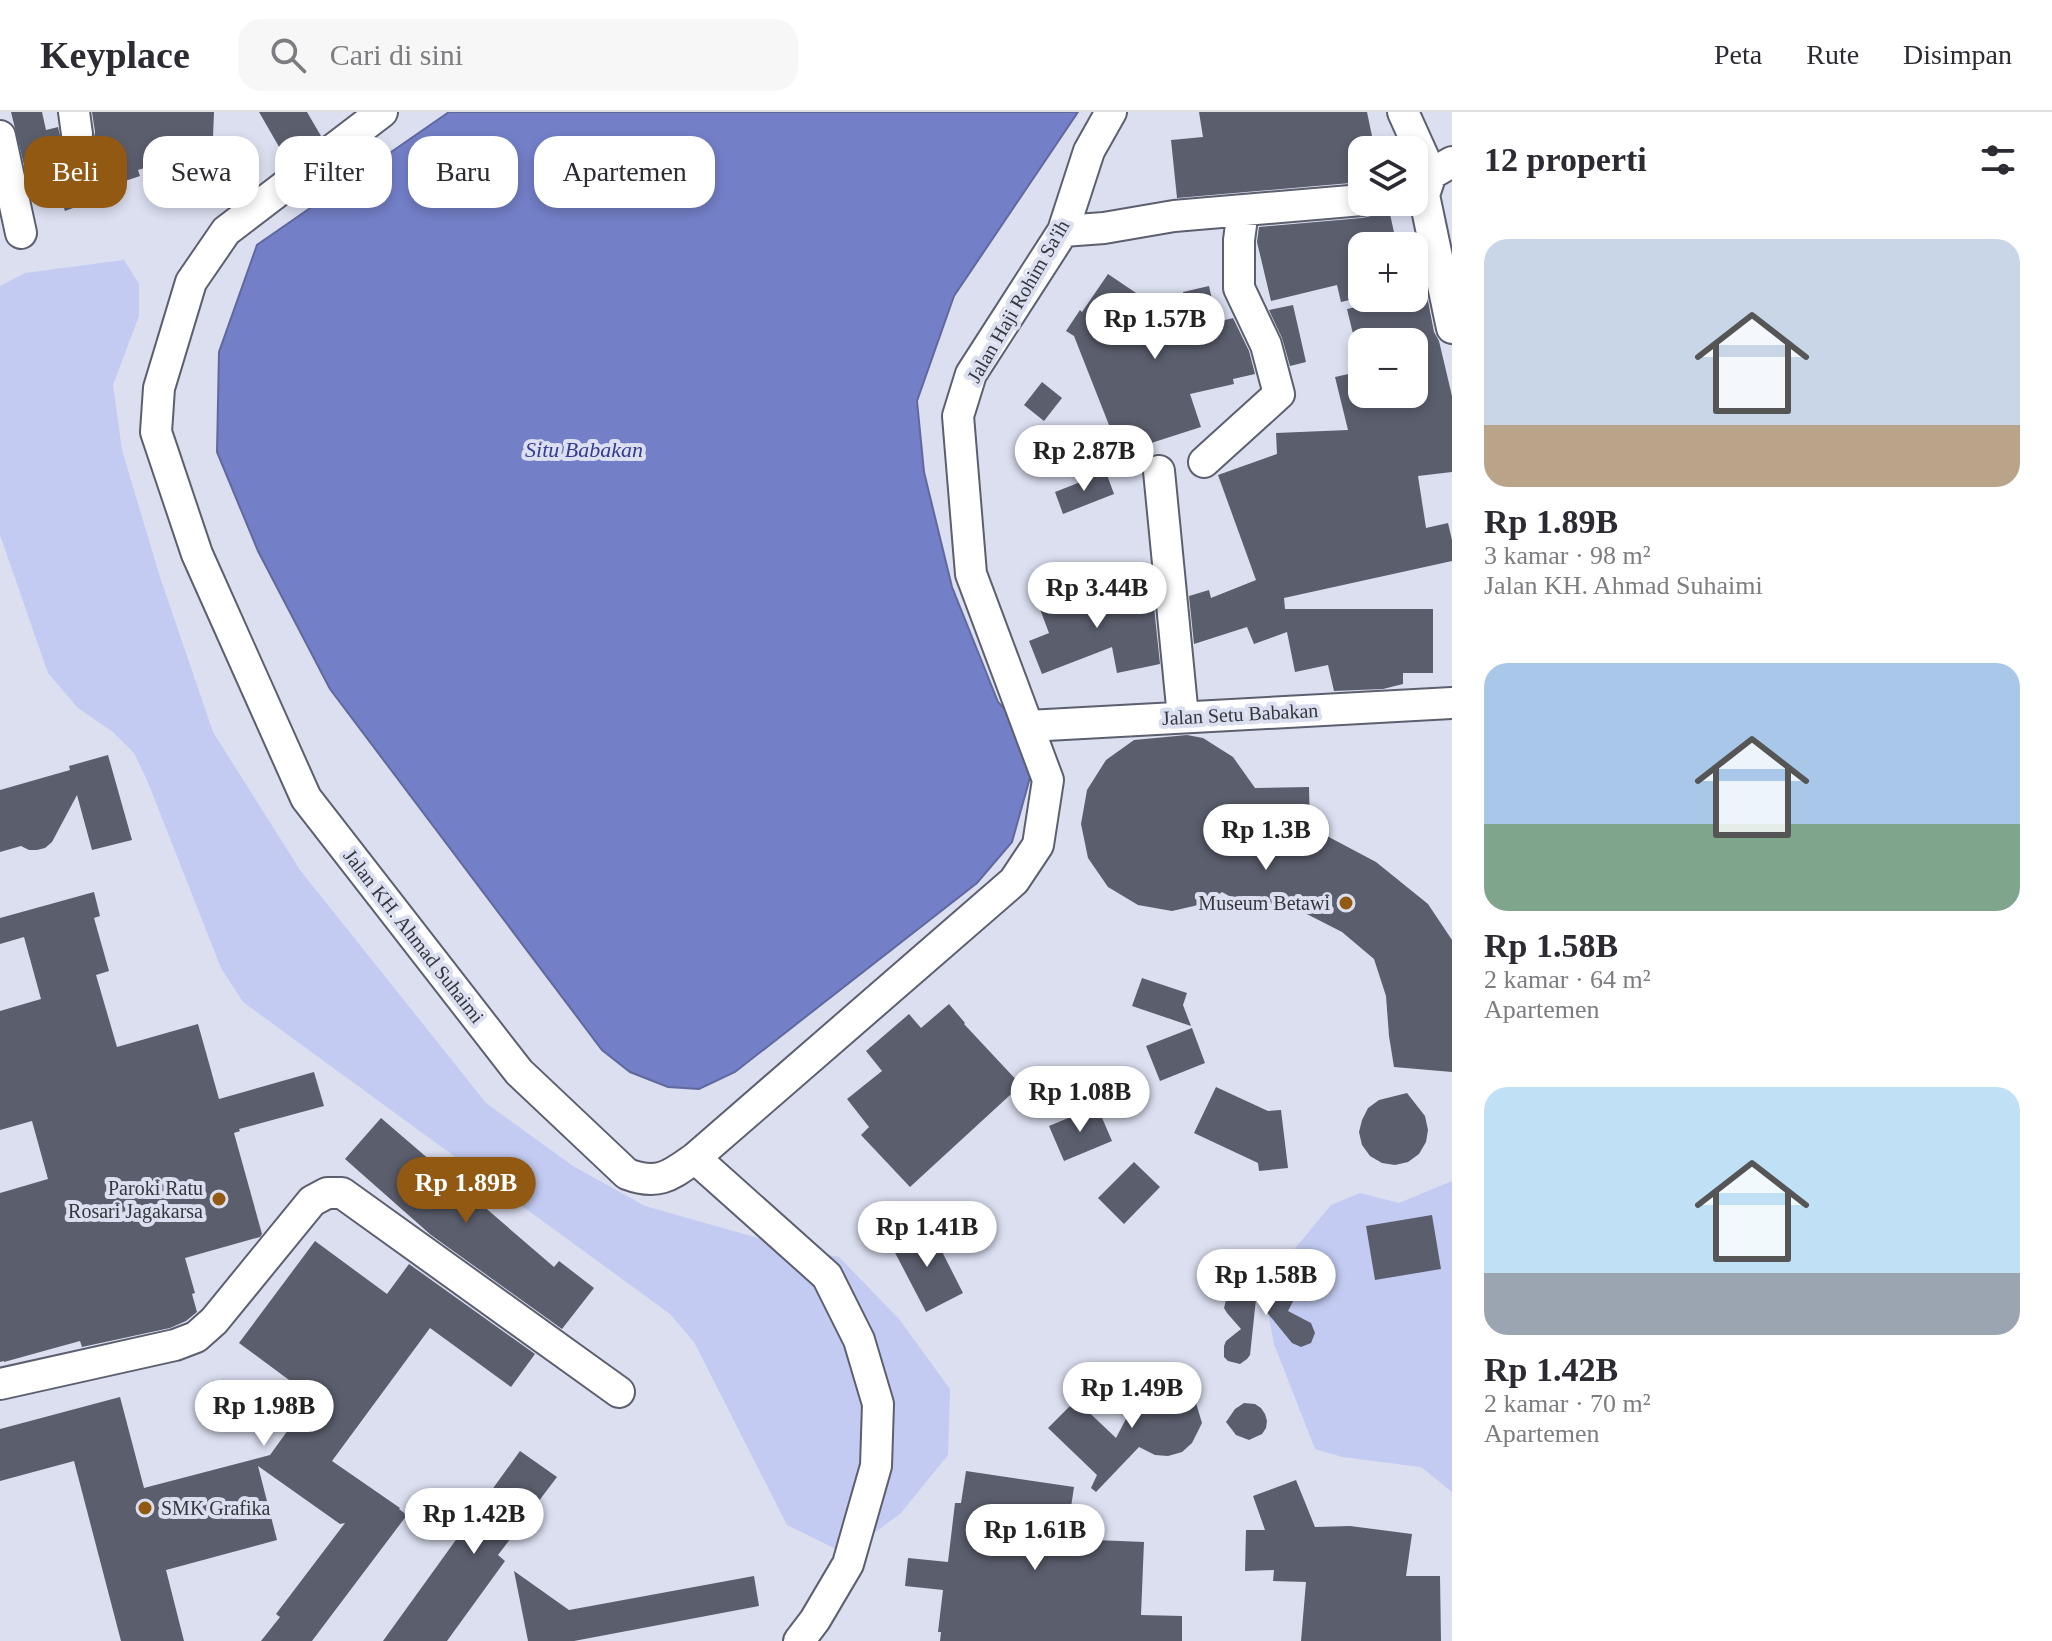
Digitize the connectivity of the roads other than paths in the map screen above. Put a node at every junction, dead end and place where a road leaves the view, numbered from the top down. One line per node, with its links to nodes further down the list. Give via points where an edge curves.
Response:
1 (382, 112): 16 (street, Jalan KH. Ahmad Suhaimi, via 226,231 191,282 159,388 156,432 197,554 306,798 519,1072 627,1174 667,1177)
2 (1111, 112): 8 (street, Jalan Haji Rohim Sa'ih, via 1089,151)
3 (1403, 112): 5 (street)
4 (0, 136): 9 (street)
5 (1430, 182): 10 (street)
6 (1348, 201): 7 (street)
7 (1243, 210): 8 (street); 11 (street, via 1239,288 1266,345 1279,394)
8 (1063, 231): 15 (street, Jalan Haji Rohim Sa'ih, via 971,374 958,416 971,574)
9 (21, 233)
10 (1452, 328)
11 (1204, 462)
12 (1159, 471): 14 (street)
13 (1452, 703): 14 (street, Jalan Setu Babakan)
14 (1183, 717): 15 (street, Jalan Setu Babakan)
15 (1028, 726): 16 (street, Jalan KH. Ahmad Suhaimi, via 1048,780 1038,845 1014,881)
16 (695, 1158): 19 (street, via 827,1276 859,1340 878,1404 876,1466 848,1564)
17 (0, 1384): 18 (street, via 196,1337 312,1201 342,1193)
18 (619, 1392)
19 (799, 1641)

